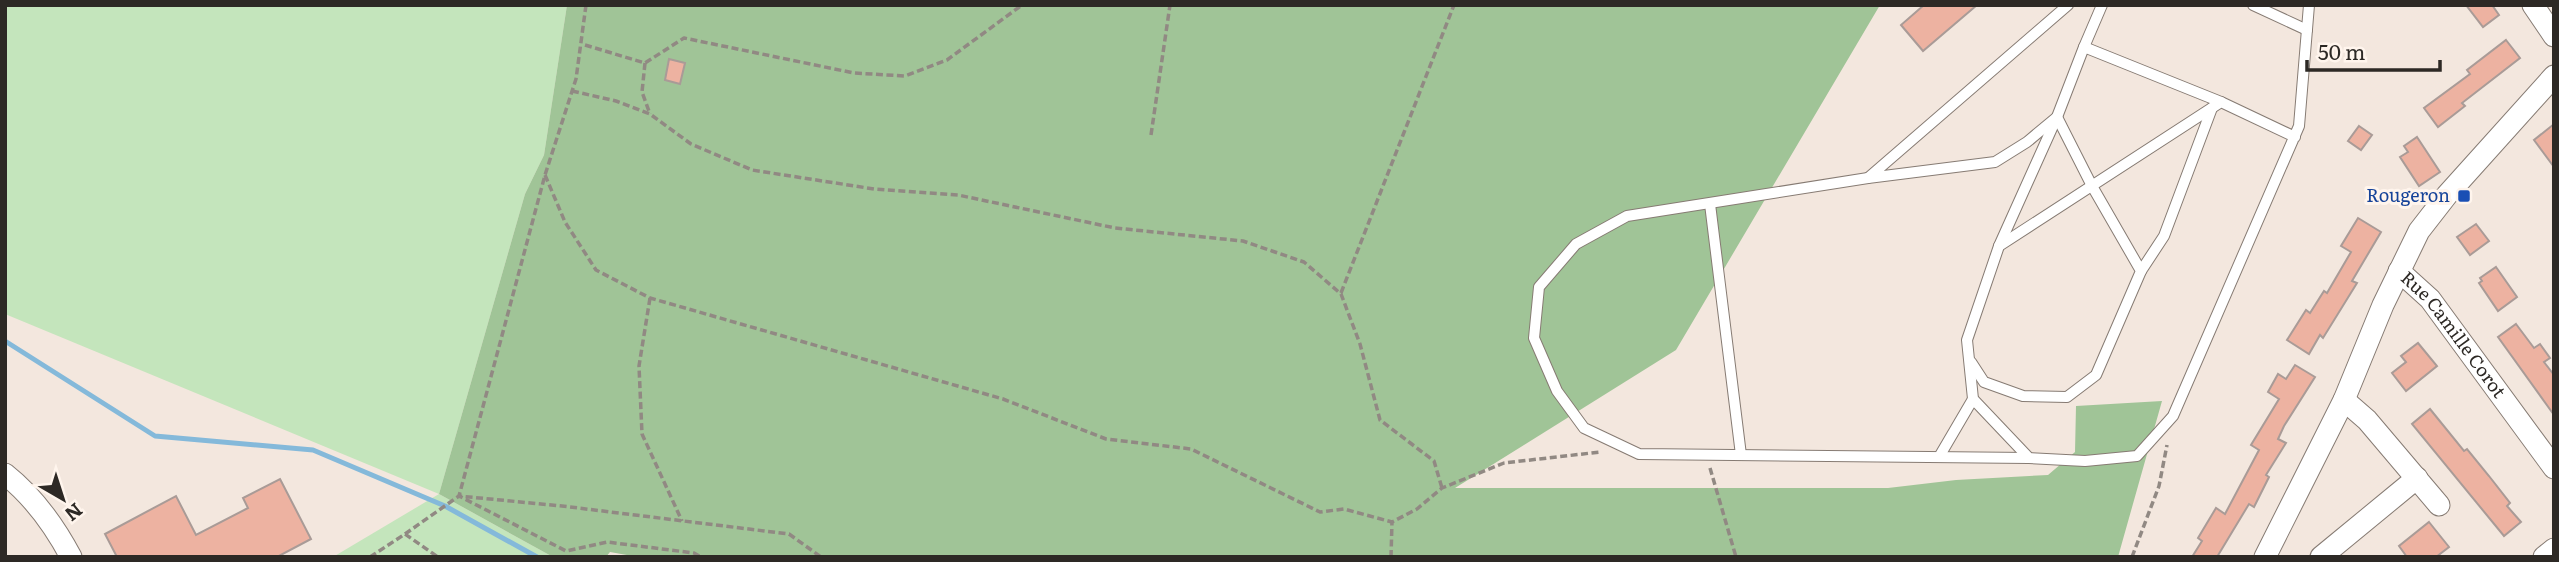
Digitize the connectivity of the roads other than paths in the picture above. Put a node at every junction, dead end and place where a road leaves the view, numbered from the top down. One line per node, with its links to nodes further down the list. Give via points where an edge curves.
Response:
1 (2068, 5): 13 (lane)
2 (2102, 5): 8 (lane)
3 (2253, 5): 6 (lane)
4 (2309, 5): 6 (lane)
5 (2533, 5): 7 (street)
6 (2307, 30): 12 (lane)
7 (2554, 36)
8 (2084, 47): 10 (lane); 11 (lane)
9 (2554, 76): 18 (street, Rue Camille Corot, via 2447,195 2419,231)
10 (2217, 105): 12 (lane); 14 (lane); 17 (lane, via 2164,236)
11 (2057, 117): 13 (lane, via 1995,162); 14 (lane); 16 (lane)
12 (2295, 137): 24 (lane, via 2173,416 2137,456 2085,461)
13 (1868, 178): 15 (lane)
14 (2092, 186): 16 (lane); 17 (lane)
15 (1710, 204): 22 (lane); 22 (lane, via 1627,216 1576,244 1539,287 1534,338 1557,391 1584,428 1639,454)
16 (1999, 246): 19 (lane, via 1967,340)
17 (2141, 271): 19 (lane, via 2096,375 2067,397 2023,396 1984,382)
18 (2399, 271): 21 (street); 25 (street, Rue Camille Corot, via 2430,299)
19 (1969, 359): 20 (lane)
20 (1973, 399): 23 (lane); 24 (lane)
21 (2344, 400): 27 (street); 31 (street)
22 (1741, 455): 23 (lane)
23 (1939, 457): 24 (lane)
24 (2029, 458)
25 (2554, 468)
26 (5, 474): 30 (street, via 25,490 58,531)
27 (2417, 478): 28 (street); 32 (street)
28 (2439, 505)
29 (2554, 550): 33 (street)
30 (71, 557)
31 (2265, 557)
32 (2321, 557)
33 (2544, 557)

